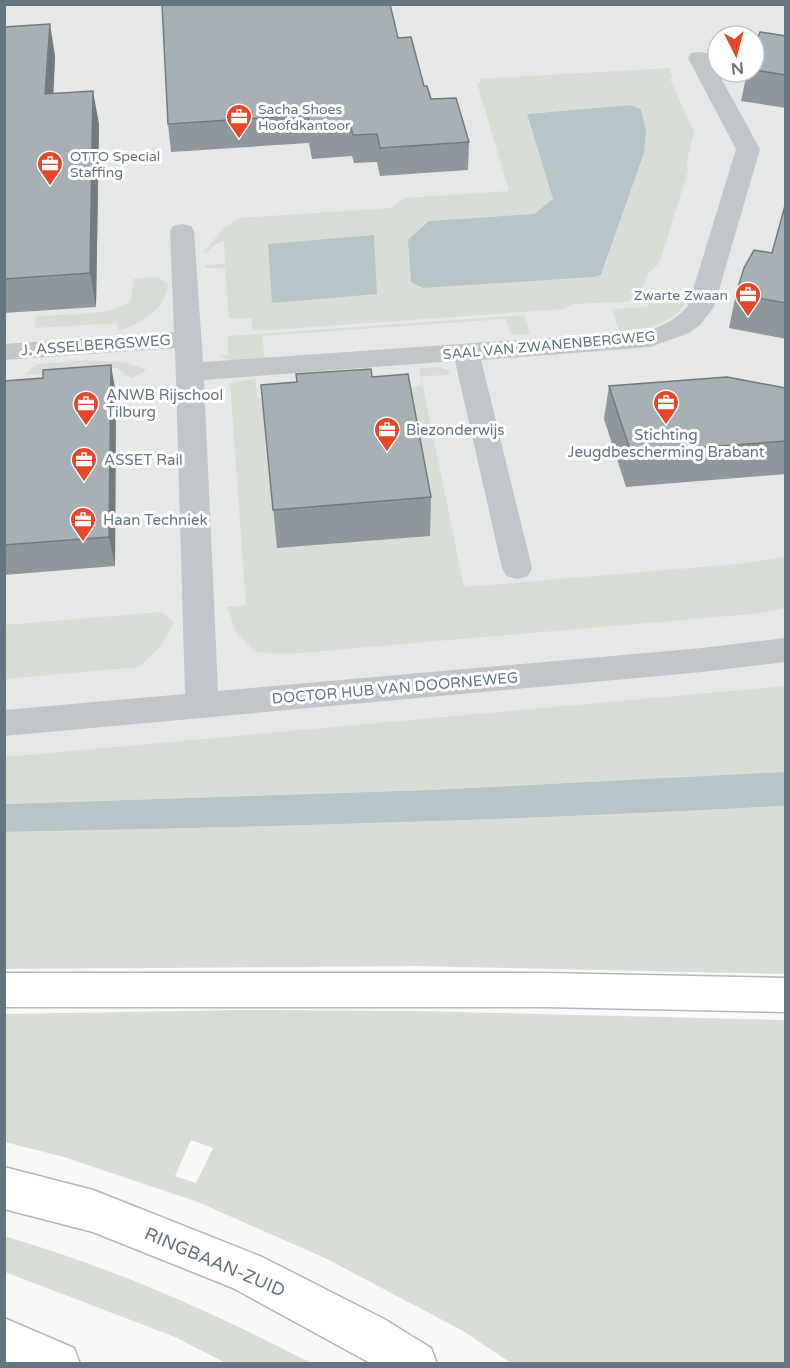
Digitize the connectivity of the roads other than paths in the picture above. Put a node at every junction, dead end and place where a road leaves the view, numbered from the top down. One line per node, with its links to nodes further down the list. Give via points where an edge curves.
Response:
1 (699, 58): 5 (street, SAAL VAN ZWANENBERGWEG, via 748,149 701,307 691,321 674,332 650,339)
2 (182, 231): 3 (street)
3 (187, 339): 4 (street, J. ASSELBERGSWEG); 6 (street)
4 (4, 352)
5 (466, 352): 6 (street, SAAL VAN ZWANENBERGWEG); 7 (street)
6 (190, 372): 9 (street)
7 (517, 568)
8 (786, 650): 9 (street, DOCTOR HUB VAN DOORNEWEG)
9 (202, 705): 10 (street, DOCTOR HUB VAN DOORNEWEG)
10 (4, 723)
11 (4, 990): 12 (main road, via 521,990)
12 (786, 995)
13 (4, 1188): 16 (main road, RINGBAAN-ZUID, via 93,1211 247,1272)
14 (4, 1340): 15 (main road)
15 (58, 1364)
16 (415, 1364)

